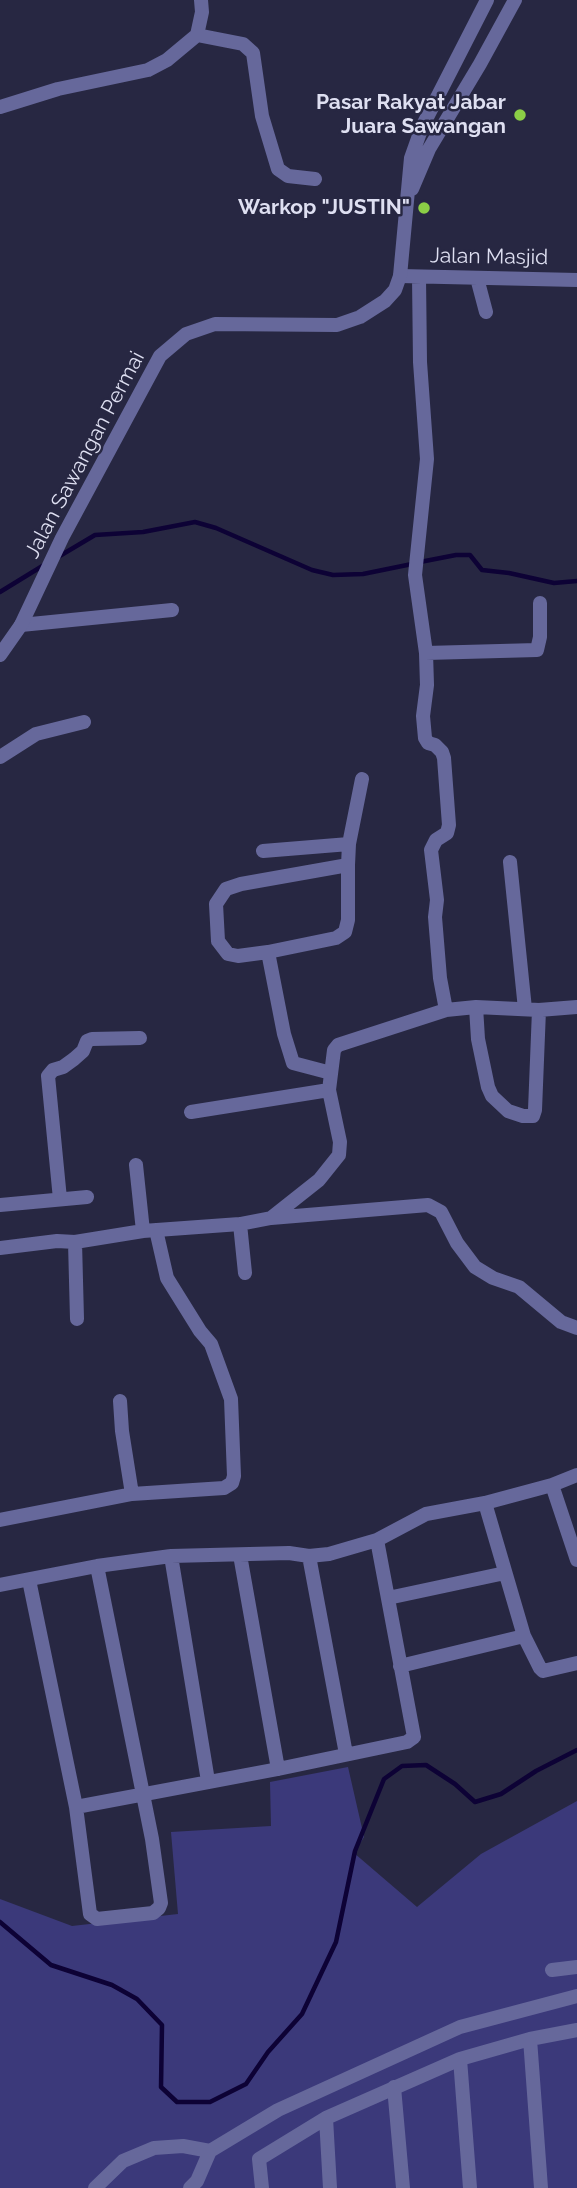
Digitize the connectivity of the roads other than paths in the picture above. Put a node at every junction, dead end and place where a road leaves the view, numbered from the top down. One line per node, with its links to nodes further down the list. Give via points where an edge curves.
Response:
1 (201, 0): 5 (street)
2 (487, 0): 7 (street, Jalan Sawangan Permai, via 422,127)
3 (494, 0): 4 (street)
4 (512, 4): 7 (street, Jalan Sawangan Permai)
5 (197, 35): 6 (street, via 149,70); 8 (street, via 243,44 253,53 262,116 278,169 288,176)
6 (0, 107)
7 (422, 146): 9 (street, Jalan Sawangan Permai, via 407,200)
8 (315, 179)
9 (400, 276): 10 (street, Jalan Masjid); 16 (street, Jalan Sawangan Permai, via 385,301 337,325 215,324 186,334 160,356 62,538)
10 (419, 276): 11 (street, Jalan Masjid); 17 (street, via 427,450 415,575)
11 (477, 278): 12 (street, Jalan Masjid); 13 (street)
12 (577, 280)
13 (486, 313)
14 (540, 603): 17 (street, via 537,650)
15 (172, 610): 16 (street)
16 (21, 625): 18 (street, Jalan Sawangan Permai)
17 (426, 653): 30 (street, via 425,738 444,758 449,825 431,850)
18 (0, 655)
19 (84, 722): 20 (street, via 36,734)
20 (0, 757)
21 (362, 779): 22 (street)
22 (349, 844): 23 (street); 25 (street)
23 (263, 851)
24 (510, 862): 29 (street)
25 (348, 865): 26 (street, via 345,932 307,946); 26 (street, via 226,890 216,904 218,941 228,954)
26 (268, 952): 32 (street, via 293,1063)
27 (476, 1007): 29 (street); 29 (street, via 488,1087 508,1111 523,1116 533,1115 535,1110); 30 (street)
28 (577, 1007): 29 (street)
29 (532, 1009)
30 (446, 1010): 32 (street, via 338,1045)
31 (140, 1038): 37 (street, via 87,1041 83,1051 48,1076)
32 (331, 1073): 33 (street)
33 (329, 1090): 34 (street); 39 (street, via 340,1155 318,1180)
34 (191, 1112)
35 (136, 1165): 41 (street)
36 (87, 1196): 37 (street)
37 (61, 1199): 38 (street)
38 (0, 1205)
39 (271, 1218): 40 (street); 46 (street, via 433,1206 475,1267 519,1287 561,1322)
40 (240, 1224): 41 (street); 44 (street)
41 (150, 1230): 42 (street); 50 (street, via 167,1278 211,1344 231,1399 234,1476 224,1488)
42 (75, 1242): 43 (street); 45 (street)
43 (0, 1248)
44 (245, 1273)
45 (77, 1319)
46 (577, 1328)
47 (120, 1401): 50 (street)
48 (577, 1475): 49 (street)
49 (552, 1485): 51 (street); 57 (street)
50 (132, 1494): 52 (street)
51 (485, 1503): 53 (street, via 426,1514); 59 (street)
52 (0, 1520)
53 (377, 1540): 56 (street); 62 (street)
54 (240, 1555): 55 (street); 56 (street); 67 (street)
55 (171, 1556): 58 (street); 68 (street)
56 (309, 1556): 66 (street)
57 (577, 1560)
58 (97, 1566): 60 (street); 69 (street)
59 (505, 1573): 62 (street); 63 (street)
60 (29, 1580): 61 (street); 70 (street)
61 (0, 1585)
62 (388, 1598): 65 (street)
63 (524, 1636): 64 (street, via 543,1671); 65 (street)
64 (577, 1663)
65 (400, 1666): 66 (street, via 414,1737)
66 (346, 1754): 67 (street)
67 (278, 1769): 68 (street)
68 (208, 1781): 69 (street)
69 (142, 1793): 70 (street); 70 (street, via 160,1903 153,1913 91,1917)
70 (76, 1807)
71 (577, 1967): 72 (street)
72 (552, 1970)
73 (577, 1996): 79 (street, via 460,2026 278,2110)
74 (577, 2030): 75 (street)
75 (530, 2039): 76 (street); 86 (street)
76 (460, 2059): 77 (street); 85 (street)
77 (394, 2087): 78 (street); 84 (street)
78 (326, 2118): 82 (street, via 259,2159); 83 (street)
79 (210, 2151): 80 (street, via 183,2146 154,2148 123,2161); 81 (street)
80 (95, 2188)
81 (190, 2188)
82 (262, 2188)
83 (330, 2188)
84 (402, 2188)
85 (470, 2188)
86 (541, 2188)

